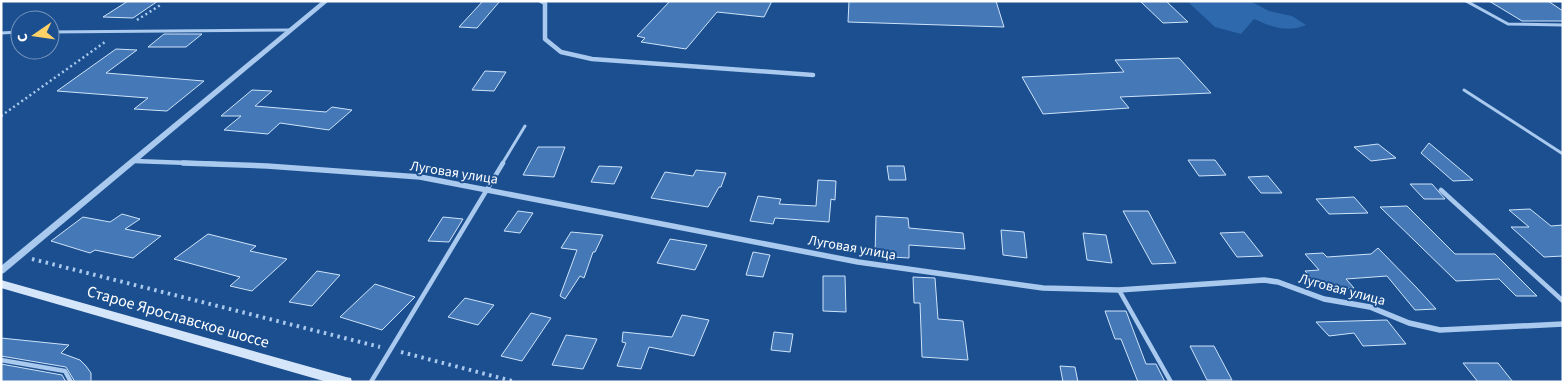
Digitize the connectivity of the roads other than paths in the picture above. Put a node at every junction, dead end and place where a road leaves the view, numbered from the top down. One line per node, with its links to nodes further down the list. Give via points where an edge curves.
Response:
1 (326, 1): 5 (street)
2 (542, 1): 7 (street, via 545,3 545,39 561,52 592,59)
3 (1466, 1): 4 (lane, via 1508,24)
4 (1563, 25)
5 (291, 30): 6 (lane); 11 (street)
6 (60, 32)
7 (813, 75)
8 (1464, 90): 10 (lane)
9 (525, 126): 12 (lane)
10 (1563, 154)
11 (134, 161): 12 (street, Луговая улица, via 420,177); 14 (street)
12 (486, 189): 16 (street, Луговая улица, via 858,262 1043,288); 22 (lane)
13 (1441, 190): 17 (lane)
14 (1, 271)
15 (1, 284): 21 (main road, Старое Ярославское шоссе)
16 (1118, 290): 18 (street, Луговая улица, via 1264,280 1324,299 1370,307 1425,328); 23 (lane)
17 (1563, 301)
18 (1563, 324)
19 (1, 360): 20 (lane, via 65,371)
20 (71, 382)
21 (346, 382)
22 (371, 382)
23 (1171, 382)

